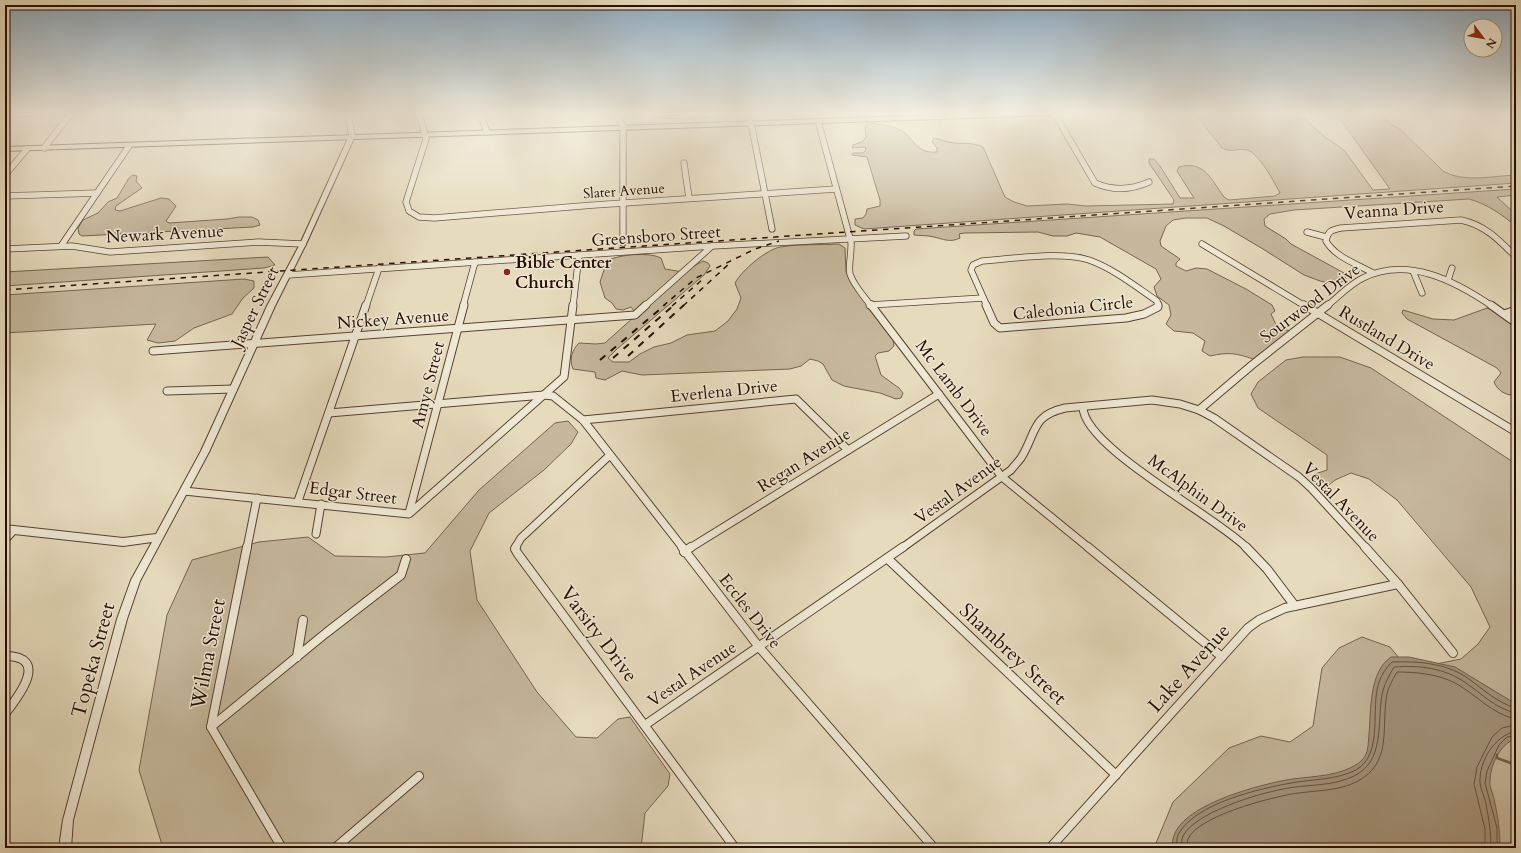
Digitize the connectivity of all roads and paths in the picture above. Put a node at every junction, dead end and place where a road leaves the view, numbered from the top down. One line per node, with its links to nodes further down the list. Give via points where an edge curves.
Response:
1 (24, 153): 10 (street)
2 (124, 153): 13 (street)
3 (344, 153): 24 (street, Jasper Street)
4 (422, 153): 17 (street, Slater Avenue, via 406,202 413,217 434,218)
5 (623, 153): 17 (street)
6 (757, 153): 14 (street)
7 (827, 153): 12 (street, Mc Lamb Drive)
8 (1077, 153): 11 (street, via 1095,183 1116,188 1142,186)
9 (684, 163): 16 (street)
10 (5, 175)
11 (1149, 182)
12 (836, 188): 14 (street, Slater Avenue); 22 (street, Mc Lamb Drive)
13 (97, 193): 15 (street); 26 (street)
14 (765, 193): 16 (street, Slater Avenue); 18 (street)
15 (5, 196)
16 (689, 198): 17 (street, Slater Avenue)
17 (622, 203): 23 (street)
18 (772, 229)
19 (1307, 232): 21 (street)
20 (906, 236): 22 (street, Greensboro Street)
21 (1326, 237): 30 (street, Veanna Drive, via 1332,230 1340,228 1461,220 1485,228); 35 (street, Veanna Drive, via 1327,244 1334,251)
22 (850, 239): 27 (street, Greensboro Street); 40 (street, Mc Lamb Drive, via 850,273 857,288)
23 (622, 243)
24 (303, 244): 26 (street, Newark Avenue, via 258,242 110,252); 36 (street, Jasper Street)
25 (1202, 244): 42 (street, Rustland Drive)
26 (61, 246): 28 (street, Newark Avenue)
27 (712, 246): 29 (street, Greensboro Street); 44 (street, Nickey Avenue, via 635,315)
28 (5, 249)
29 (579, 255): 31 (street, Greensboro Street); 44 (street)
30 (1516, 257)
31 (475, 262): 32 (street, Greensboro Street); 46 (street, Amye Street)
32 (379, 268): 36 (street, Greensboro Street); 47 (street)
33 (1452, 268): 37 (street)
34 (1413, 271): 35 (street, Sourwood Drive, via 1386,270); 37 (street, Sourwood Drive); 38 (street)
35 (1373, 273): 42 (street, Sourwood Drive, via 1362,278)
36 (288, 275): 48 (street, Jasper Street)
37 (1448, 280): 43 (street, Sourwood Drive, via 1473,292)
38 (1422, 293)
39 (983, 298): 39 (street, Caledonia Circle, via 994,323 1000,328 1126,318 1144,314 1159,305 1100,265 1069,256 975,263 971,270); 40 (street)
40 (870, 304): 52 (street, Mc Lamb Drive)
41 (1516, 310): 43 (street)
42 (1317, 313): 56 (street, Sourwood Drive); 59 (street, Rustland Drive)
43 (1504, 314): 45 (street, Sourwood Drive)
44 (570, 320): 46 (street, Nickey Avenue); 53 (street, Edgar Street, via 564,377)
45 (1516, 322)
46 (457, 328): 47 (street, Nickey Avenue); 54 (street, Amye Street)
47 (356, 336): 48 (street, Nickey Avenue); 57 (street)
48 (254, 343): 49 (street, Nickey Avenue); 50 (street, Jasper Street)
49 (153, 352)
50 (233, 389): 51 (street); 63 (street, Jasper Street, via 206,452)
51 (167, 391)
52 (939, 394): 60 (street, Regan Avenue); 62 (street, Mc Lamb Drive)
53 (544, 395): 54 (street); 58 (street, Eccles Drive, via 553,396); 67 (street, Edgar Street)
54 (438, 404): 57 (street); 67 (street, Amye Street)
55 (1083, 407): 56 (street, Vestal Avenue, via 1161,400); 62 (street, Vestal Avenue, via 1057,410 1043,417 1034,429 1021,458); 76 (street, McAlphin Drive, via 1092,428 1104,442 1242,544 1267,569)
56 (1199, 410): 75 (street, Vestal Avenue, via 1299,477)
57 (329, 413): 65 (street)
58 (583, 420): 60 (street, Everlena Drive, via 796,399); 61 (street, Eccles Drive)
59 (1516, 432)
60 (848, 450): 72 (street, Regan Avenue)
61 (610, 455): 72 (street, Eccles Drive); 84 (street, Varsity Drive, via 522,538 515,549)
62 (1002, 478): 74 (street, Vestal Avenue); 82 (street, Mc Lamb Drive)
63 (184, 491): 64 (street, Edgar Street); 70 (street, Topeka Street)
64 (257, 498): 65 (street, Edgar Street); 85 (street, Wilma Street)
65 (298, 501): 66 (street, Edgar Street)
66 (321, 504): 67 (street, Edgar Street); 69 (street)
67 (409, 514)
68 (9, 529): 70 (street, via 123,542); 71 (street)
69 (316, 534)
70 (159, 537): 88 (street, Topeka Street, via 136,580 126,606 68,820)
71 (5, 540)
72 (684, 552): 78 (street, Eccles Drive)
73 (406, 559): 81 (street, via 401,575)
74 (888, 559): 78 (street, Vestal Avenue); 86 (street, Shambrey Street)
75 (1398, 584): 76 (street, Lake Avenue); 79 (street, Vestal Avenue)
76 (1296, 606): 82 (street, Lake Avenue, via 1259,620 1248,628)
77 (303, 620): 81 (street)
78 (758, 647): 84 (street, Vestal Avenue); 92 (street, Eccles Drive)
79 (1453, 653)
80 (5, 656): 83 (street, via 24,660 29,672 26,683)
81 (297, 657): 85 (street)
82 (1222, 657): 86 (street, Lake Avenue)
83 (5, 714)
84 (645, 725): 91 (street, Varsity Drive)
85 (211, 727): 89 (street, Wilma Street)
86 (1116, 775): 93 (street, Lake Avenue)
87 (419, 776): 90 (street)
88 (65, 848)
89 (282, 848)
90 (335, 848)
91 (735, 848)
92 (934, 848)
93 (1050, 848)

